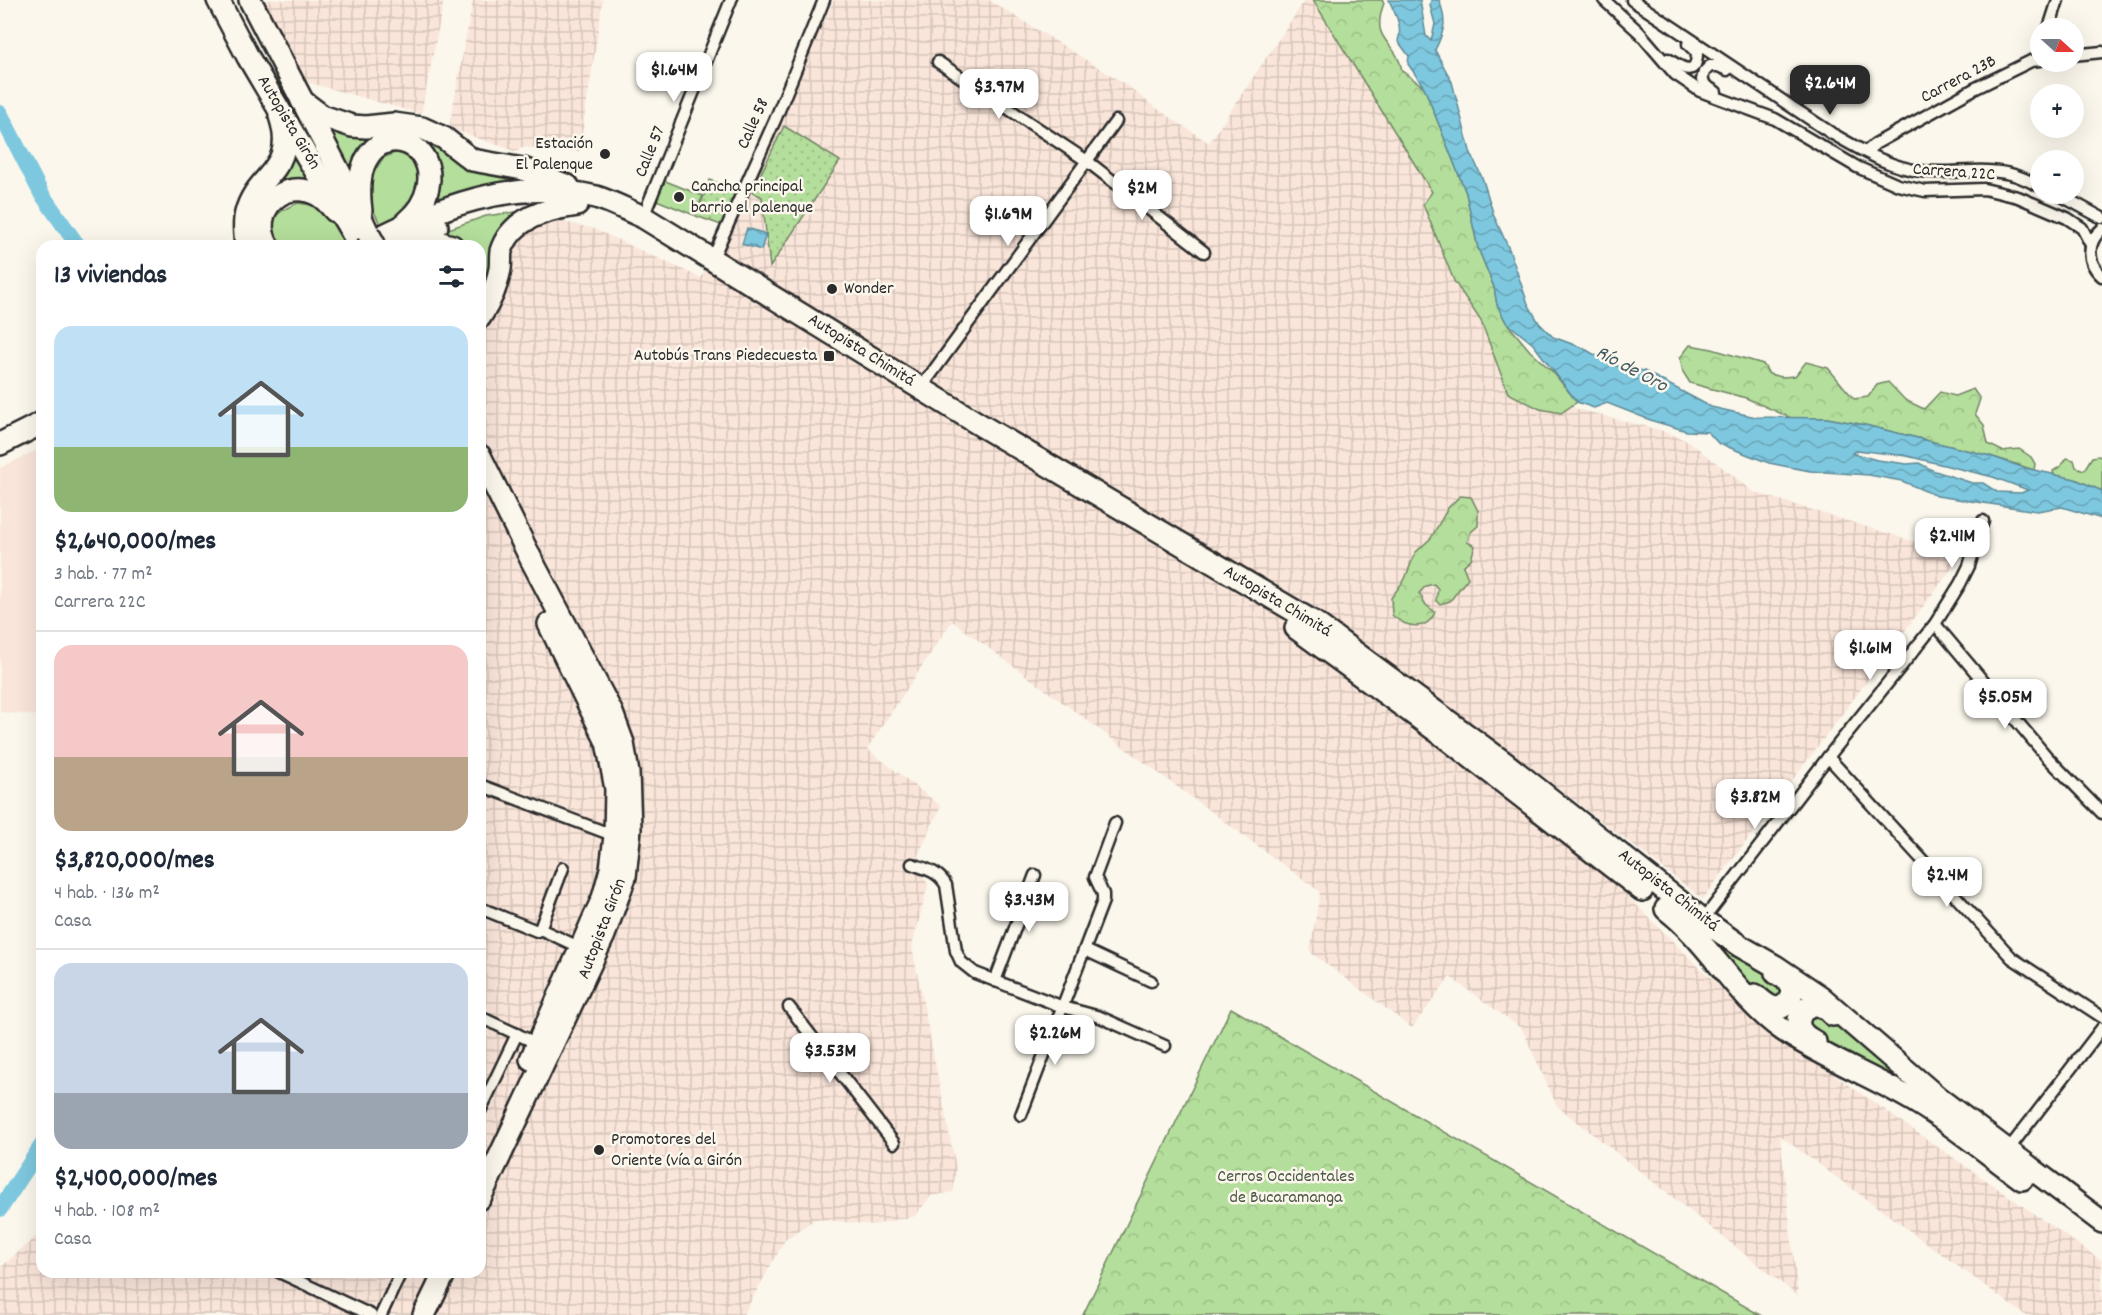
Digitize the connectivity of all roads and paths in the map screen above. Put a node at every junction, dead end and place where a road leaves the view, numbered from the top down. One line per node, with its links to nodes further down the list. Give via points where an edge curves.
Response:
1 (250, 0): 17 (highway, Autopista Girón)
2 (824, 0): 35 (street, Calle 58)
3 (1604, 0): 10 (street, Carrera 22C)
4 (1632, 0): 9 (street, Carrera 22C)
5 (2058, 0): 8 (street)
6 (218, 1): 16 (highway, Autopista Girón)
7 (728, 1): 25 (street, Calle 57)
8 (2052, 18)
9 (1676, 30): 10 (street, via 1697,53 1694,66 1683,69); 15 (street, Carrera 22C)
10 (1656, 50): 18 (street, Carrera 22C, via 1675,74 1700,91)
11 (2102, 52): 12 (street)
12 (2084, 54)
13 (938, 62): 21 (street)
14 (2030, 62): 20 (street, Carrera 23B, via 1974,89)
15 (1747, 79): 18 (street, via 1718,66 1710,66 1704,72 1702,80 1706,86); 20 (street, Carrera 22C)
16 (275, 101): 28 (highway, Autopista Girón); 30 (highway, via 282,122 282,156 246,212)
17 (302, 101): 23 (highway, via 322,116 352,126 394,124 422,128 444,138 472,160 523,169); 28 (highway, Autopista Girón)
18 (1736, 104): 33 (street, Carrera 22C, via 1775,119 1898,185 1925,191 1984,189 2018,196 2082,228)
19 (1116, 121): 21 (street)
20 (1866, 152): 22 (street, Carrera 22C, via 1919,171 1979,171 2012,175)
21 (1087, 161): 34 (street); 38 (street)
22 (2030, 182)
23 (587, 201): 25 (highway, Autopista Chimitá); 29 (highway, Autopista Chimitá, via 555,190 500,193 464,201); 37 (highway, via 540,212 517,227 501,251 494,292); 61 (highway, Autopista Chimitá, via 596,210 637,227 866,371 1308,635 1670,911)
24 (2076, 204): 26 (street)
25 (643, 217): 35 (highway, Autopista Chimitá)
26 (2102, 218)
27 (2102, 230): 33 (street)
28 (362, 237): 29 (highway, Autopista Chimitá); 29 (highway, via 360,185 365,162 382,144 393,141 416,147 428,164 430,176 422,204); 31 (highway, via 318,195 292,190 280,194 263,214)
29 (401, 237): 32 (highway)
30 (245, 240)
31 (265, 240)
32 (430, 240)
33 (2091, 245): 36 (street, via 2090,259)
34 (1204, 252)
35 (712, 260): 38 (highway, Autopista Chimitá)
36 (2102, 276)
37 (486, 306)
38 (921, 388): 56 (highway, Autopista Chimitá, via 1315,623 1506,764)
39 (36, 411): 41 (highway)
40 (36, 426): 42 (highway)
41 (0, 429)
42 (0, 444)
43 (486, 468): 79 (highway, Autopista Girón, via 612,713 628,773 630,829 625,877 608,926)
44 (486, 498): 51 (highway, Autopista Girón, via 607,742 616,789)
45 (1983, 521): 46 (street, via 1970,566)
46 (1935, 624): 47 (street); 49 (street, via 2047,757)
47 (1828, 757): 56 (street); 66 (street, via 2012,958)
48 (486, 787): 51 (street)
49 (2102, 813)
50 (1115, 823): 60 (street, via 1095,877 1103,901)
51 (615, 836): 59 (highway, Autopista Girón, via 603,898)
52 (912, 864): 62 (street, via 941,877 956,951 975,973)
53 (564, 868): 57 (street)
54 (1035, 875): 62 (street)
55 (486, 911): 57 (street, via 534,931)
56 (1703, 920): 58 (highway, Autopista Chimitá)
57 (540, 929): 59 (street)
58 (1740, 946): 61 (highway, via 1786,979 1792,989 1790,1000 1779,1008 1771,1007); 70 (highway, Autopista Chimitá, via 1801,982)
59 (581, 948): 71 (highway, Autopista Girón)
60 (1085, 950): 63 (street); 65 (street)
61 (1723, 971): 73 (highway, Autopista Chimitá, via 1758,1010 1783,1030)
62 (995, 981): 65 (street)
63 (1151, 981)
64 (789, 1007): 76 (street)
65 (1063, 1007): 72 (street, via 1100,1017); 75 (street)
66 (2102, 1017)
67 (486, 1020): 69 (street)
68 (2102, 1028): 77 (street)
69 (517, 1034): 71 (street); 74 (street)
70 (1868, 1038): 73 (highway, via 1820,1006 1806,1008 1799,1019 1804,1035); 77 (highway, Autopista Chimitá)
71 (538, 1044): 78 (highway, Autopista Girón)
72 (1165, 1047)
73 (1866, 1075): 81 (highway, Autopista Chimitá, via 1920,1104)
74 (486, 1099)
75 (1021, 1115)
76 (894, 1143)
77 (2008, 1150): 80 (highway, Autopista Chimitá)
78 (486, 1152)
79 (486, 1185)
80 (2102, 1222)
81 (2102, 1239)
82 (292, 1278): 86 (street)
83 (398, 1278): 87 (street)
84 (426, 1278): 88 (highway)
85 (442, 1278): 89 (highway)
86 (371, 1315)
87 (381, 1315)
88 (408, 1315)
89 (424, 1315)

